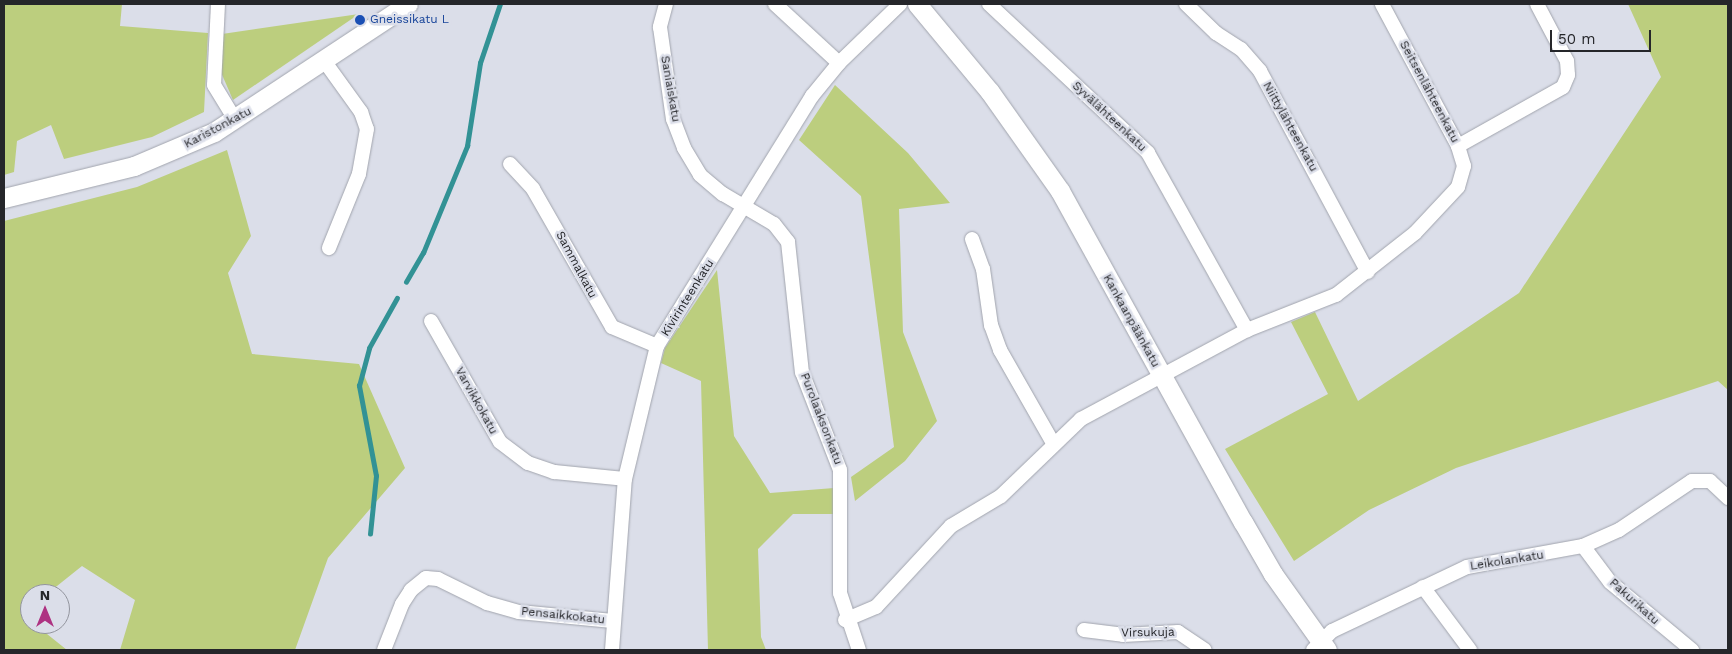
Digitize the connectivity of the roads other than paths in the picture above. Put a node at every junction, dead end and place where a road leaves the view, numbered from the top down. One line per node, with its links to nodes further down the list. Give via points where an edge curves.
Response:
1 (218, 4): 13 (street, via 214,85)
2 (408, 4): 11 (street, Karistonkatu)
3 (666, 4): 17 (street, Saniaiskatu, via 660,27 673,119 684,148 700,175 723,194)
4 (775, 4): 12 (street)
5 (900, 4): 12 (street, Kivirinteenkatu)
6 (916, 4): 24 (street, Kankaanpäänkatu, via 990,92 1060,191)
7 (989, 4): 22 (street, Syvälähteenkatu, via 1148,153)
8 (1186, 4): 20 (street, Niittylähteenkatu, via 1216,33 1240,50 1260,72)
9 (1382, 4): 14 (street, Seitsenlähteenkatu)
10 (1537, 4): 14 (street, via 1567,61 1568,75 1563,87)
11 (325, 62): 13 (street, Karistonkatu); 19 (street, via 361,112 367,130 359,174)
12 (838, 63): 17 (street, Kivirinteenkatu, via 796,120)
13 (236, 121): 16 (street, Karistonkatu, via 134,166)
14 (1458, 146): 20 (street, Seitsenlähteenkatu, via 1464,166 1458,187 1415,233)
15 (510, 164): 23 (street, Sammalkatu, via 533,190 612,326)
16 (4, 198)
17 (745, 206): 23 (street, Kivirinteenkatu); 30 (street, Purolaaksonkatu, via 782,232 792,256 802,372 840,470 840,593)
18 (972, 239): 25 (street, via 983,269 992,325 1000,350)
19 (328, 248)
20 (1368, 272): 22 (street, Seitsenlähteenkatu, via 1336,295)
21 (431, 321): 26 (street, Varvikkokatu, via 500,442 528,463 554,472)
22 (1247, 330): 24 (street, Seitsenlähteenkatu)
23 (657, 346): 26 (street, Kivirinteenkatu)
24 (1161, 376): 25 (street, Seitsenlähteenkatu, via 1081,419); 33 (street, Kankaanpäänkatu, via 1273,574)
25 (1053, 443): 30 (street, Seitsenlähteenkatu, via 1001,496 950,526 876,606)
26 (625, 480): 31 (street, Kivirinteenkatu)
27 (1728, 498): 28 (street, Leikolankatu, via 1710,482 1692,481 1619,530)
28 (1584, 546): 29 (street, Leikolankatu, via 1467,567); 39 (street, Pakurikatu, via 1610,582)
29 (1423, 587): 33 (street, Leikolankatu, via 1332,631); 38 (street)
30 (846, 620): 36 (street, Purolaaksonkatu)
31 (613, 621): 34 (street, Pensaikkokatu, via 519,612 487,603 438,579 426,578 411,590 402,604); 35 (street, Kivirinteenkatu)
32 (1084, 630): 37 (street, Virsukuja, via 1123,635 1178,632)
33 (1320, 648)
34 (384, 650)
35 (612, 650)
36 (859, 650)
37 (1205, 650)
38 (1470, 650)
39 (1692, 650)

